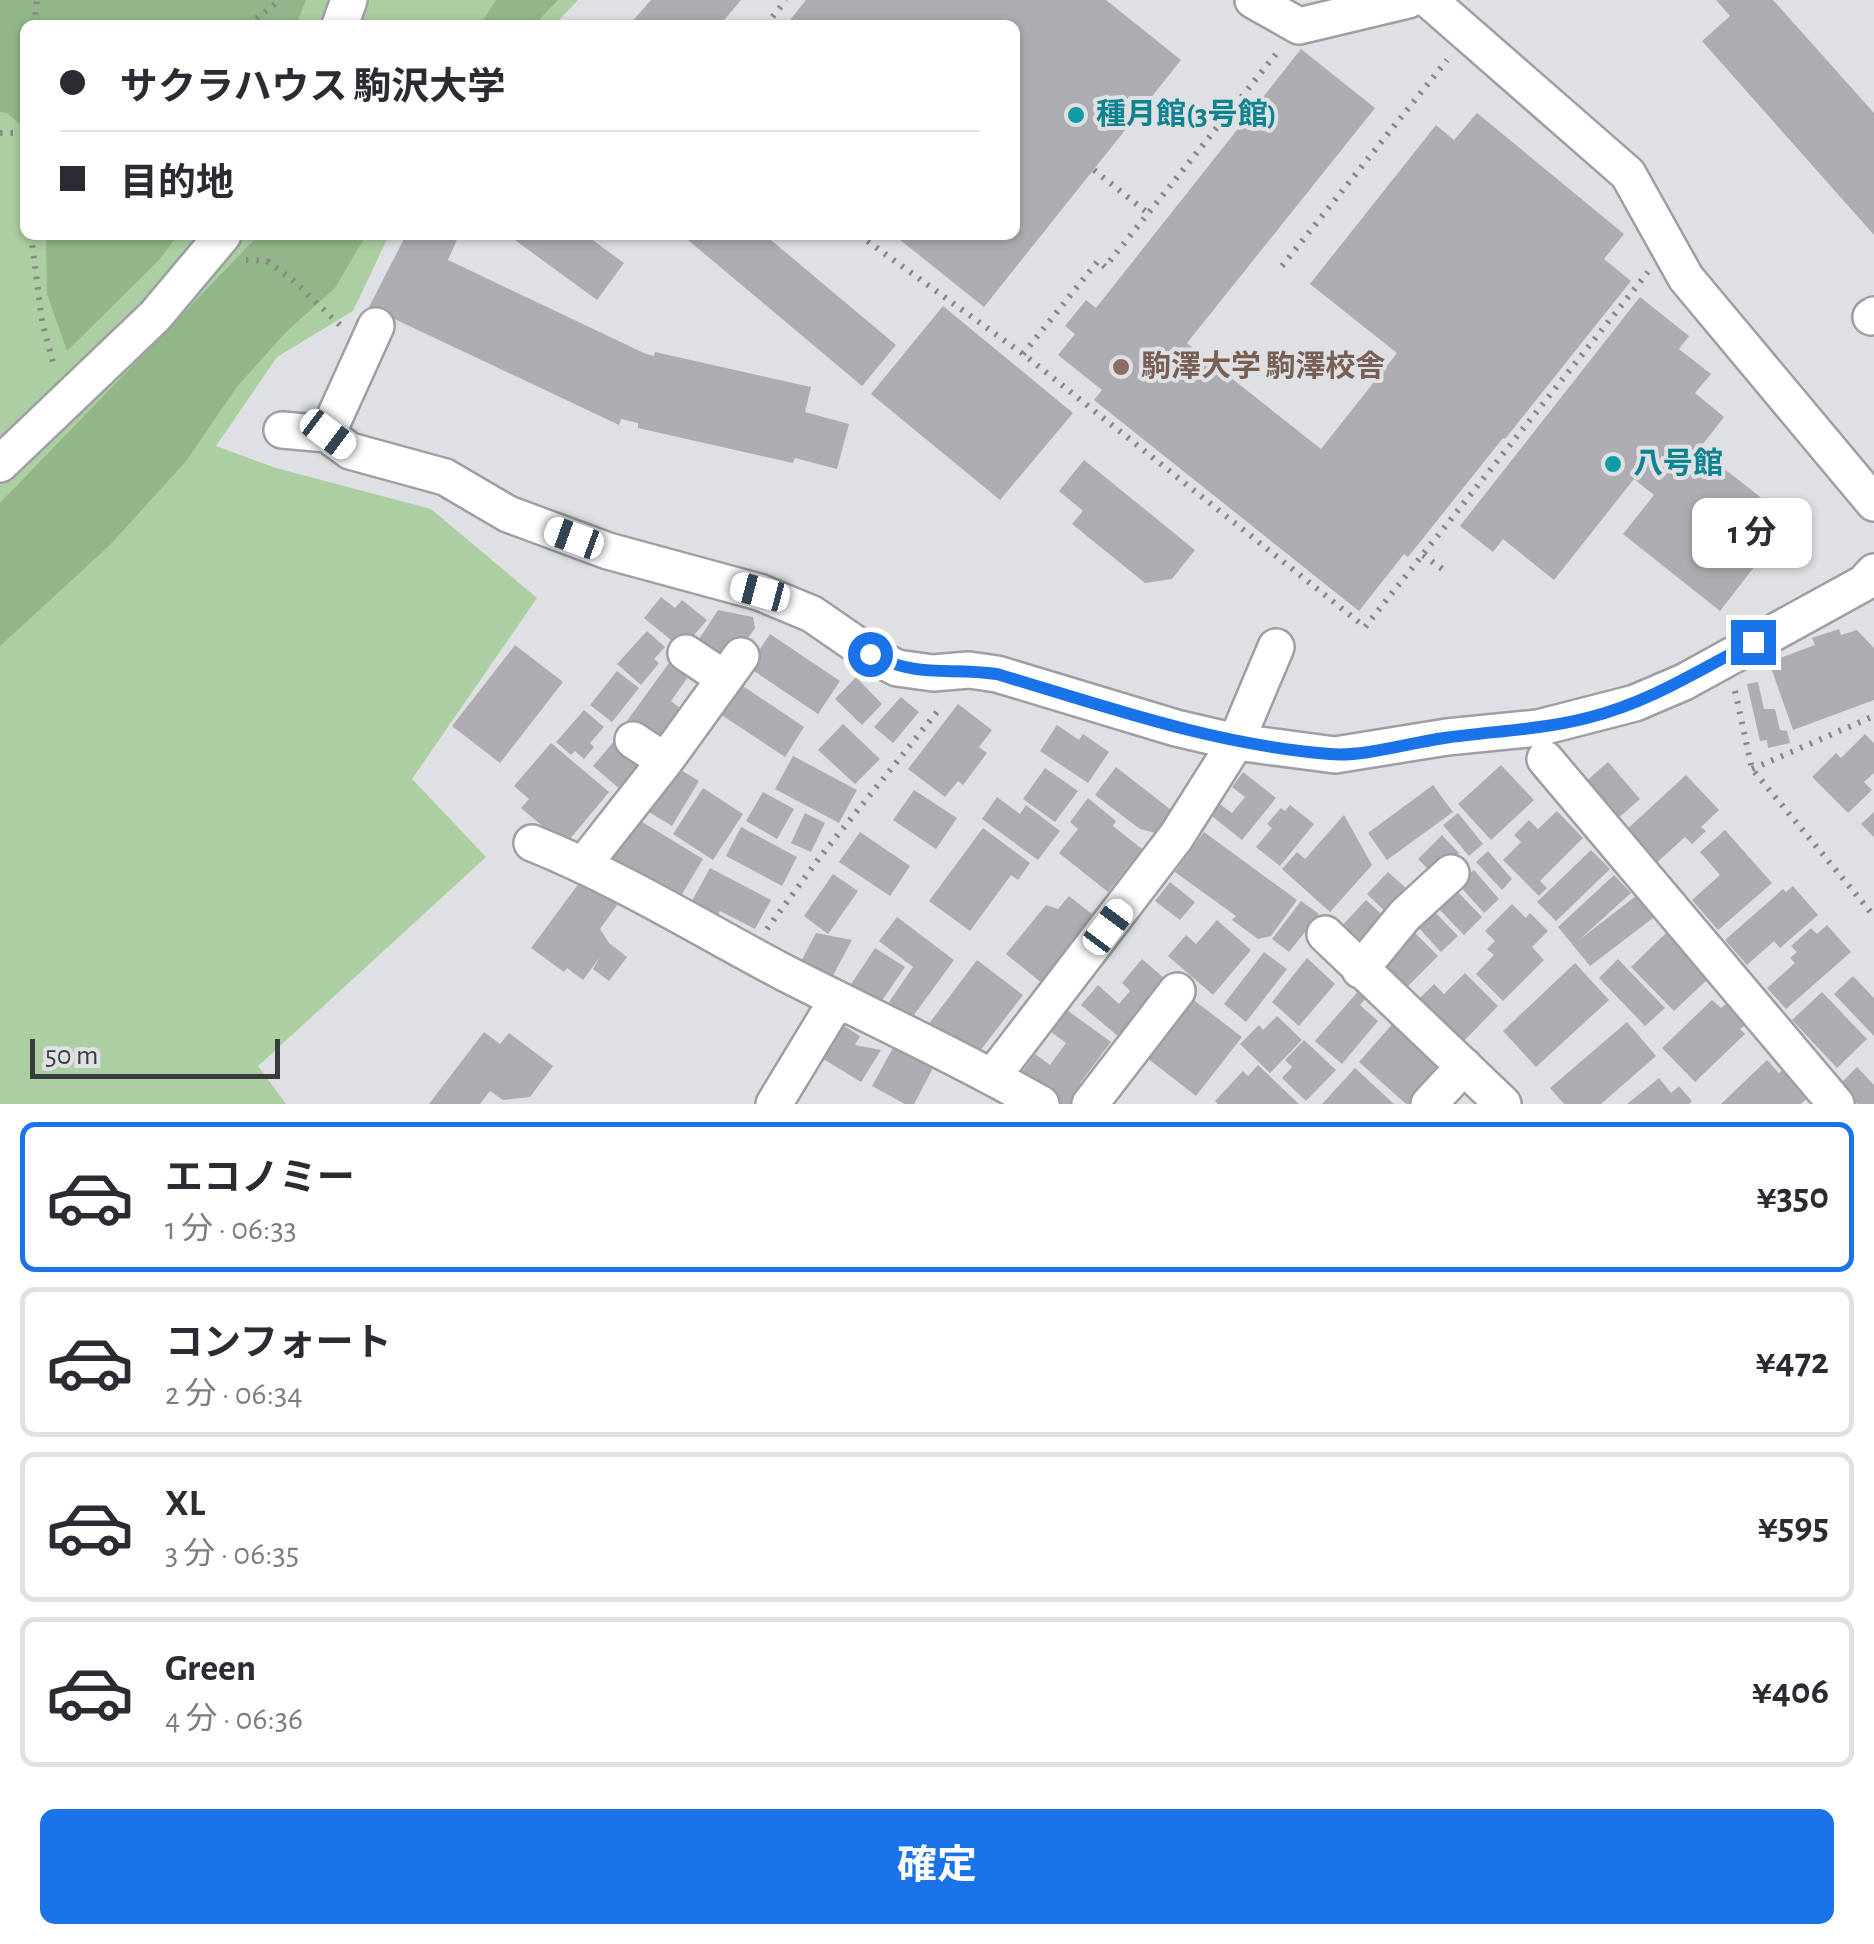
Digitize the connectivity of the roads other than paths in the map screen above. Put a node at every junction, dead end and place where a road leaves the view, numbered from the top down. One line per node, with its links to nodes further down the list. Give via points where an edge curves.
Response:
1 (1252, 0): 2 (street, via 1299,26)
2 (1408, 0)
3 (1430, 0): 9 (street, via 1628,174 1686,278)
4 (220, 240): 8 (street, via 154,316)
5 (370, 338): 7 (street)
6 (282, 430): 7 (street)
7 (328, 434): 14 (street, via 350,451 446,477 508,514 760,592 812,614 898,668 997,674)
8 (0, 464)
9 (1874, 503)
10 (1874, 572): 14 (street, via 1634,704 1538,728 1335,755)
11 (1276, 647): 14 (street)
12 (686, 654): 16 (street, via 733,667)
13 (633, 740): 16 (street)
14 (1236, 742): 25 (street, via 1176,838)
15 (1545, 758): 31 (street)
16 (665, 761): 18 (street)
17 (532, 843): 18 (street)
18 (584, 864): 23 (street)
19 (1451, 873): 21 (street)
20 (1325, 934): 21 (street)
21 (1360, 970): 24 (street)
22 (1177, 991): 28 (street)
23 (838, 1000): 25 (street); 26 (street)
24 (1464, 1066): 29 (street); 30 (street)
25 (993, 1076): 27 (street)
26 (774, 1104)
27 (1041, 1104)
28 (1090, 1104)
29 (1429, 1104)
30 (1504, 1104)
31 (1836, 1104)

